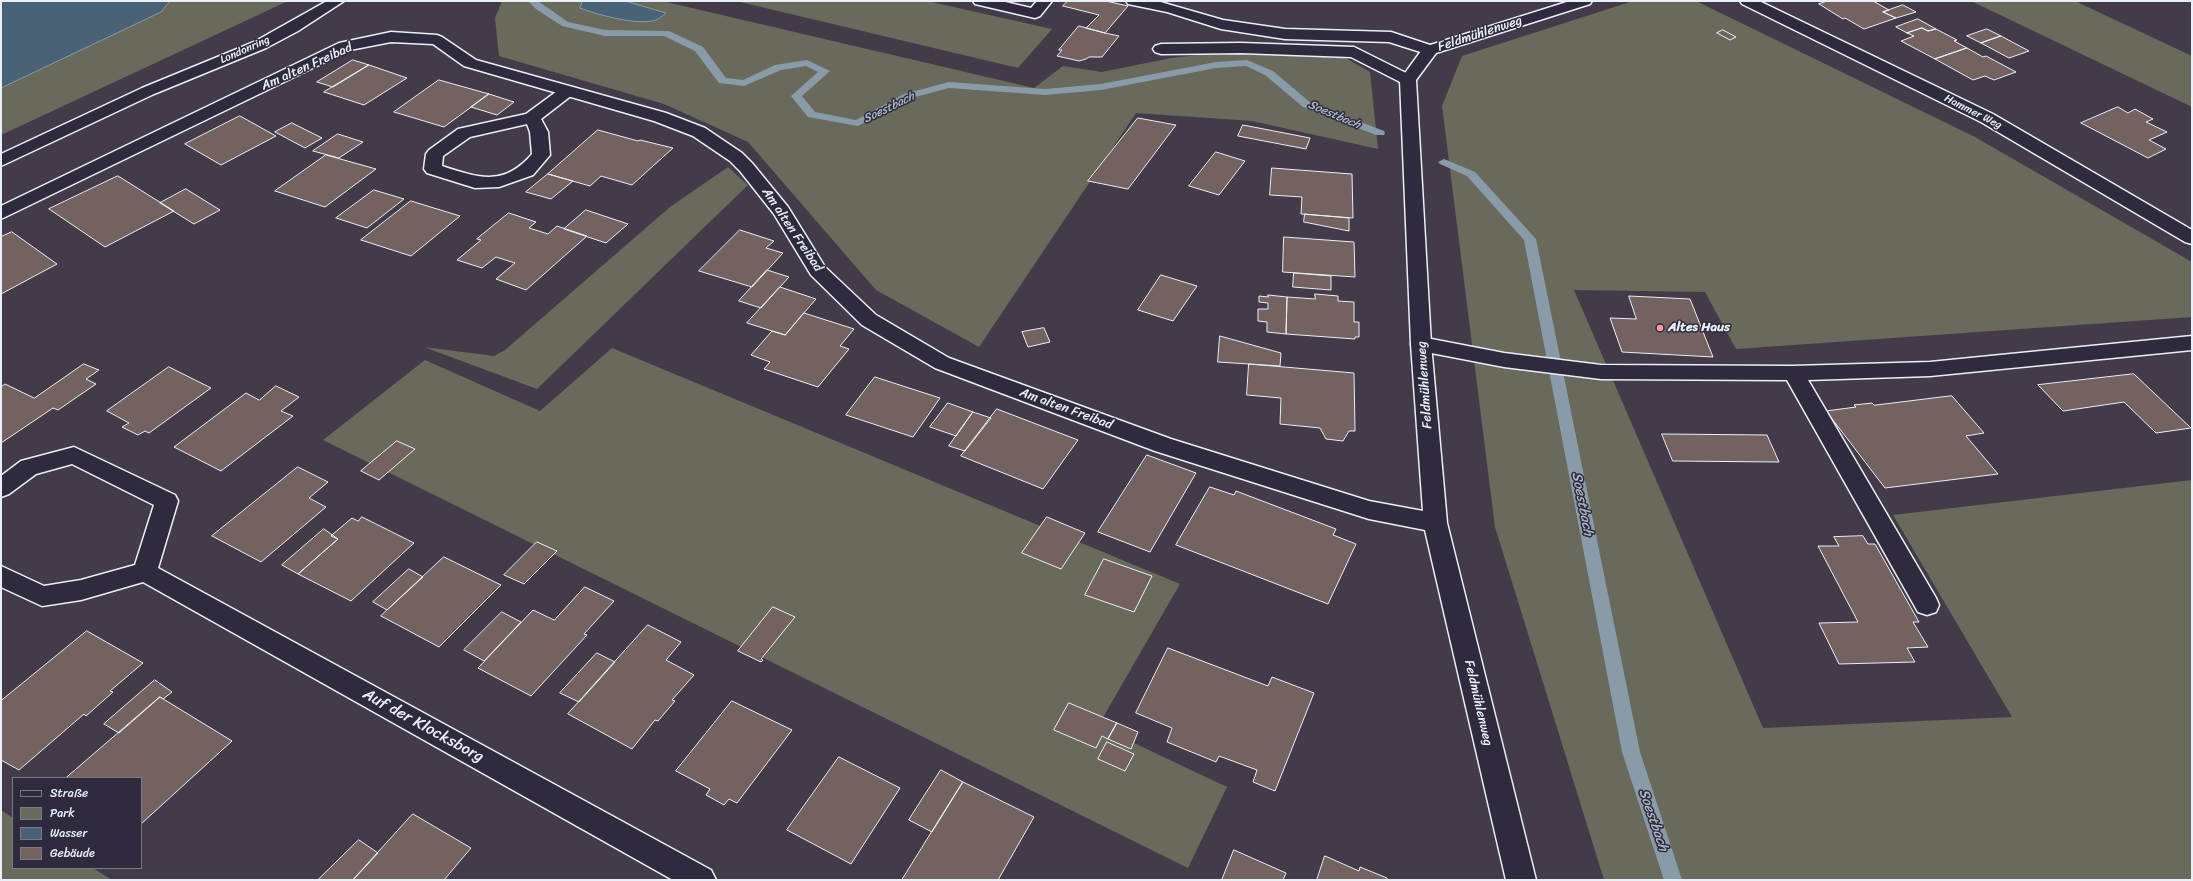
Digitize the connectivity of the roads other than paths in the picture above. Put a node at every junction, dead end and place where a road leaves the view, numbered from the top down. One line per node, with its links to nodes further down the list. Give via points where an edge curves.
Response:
1 (331, 1): 11 (street, Londonring, via 217,49)
2 (337, 1): 11 (street, Londonring, via 260,45)
3 (980, 1): 4 (street, via 1035,13)
4 (1045, 1)
5 (1133, 1): 9 (street, via 1170,8 1221,24 1285,34 1391,37)
6 (1585, 1): 9 (street, Feldmühlenweg)
7 (1747, 1): 16 (street, Hammer Weg, via 1987,118)
8 (1161, 49): 10 (street, via 1241,48 1354,52)
9 (1430, 50): 10 (street, Feldmühlenweg)
10 (1408, 80): 18 (street, Feldmühlenweg)
11 (148, 91): 14 (street, Londonring)
12 (566, 92): 13 (street); 15 (street, Am alten Freibad, via 470,63 437,40 391,37 345,46); 21 (street, Am alten Freibad, via 660,117 699,132 736,157 782,210 818,271 868,320 942,362 1163,445 1369,510)
13 (532, 118): 13 (street, via 539,132 541,155 527,171 499,182 475,183 433,168 435,154 464,132)
14 (1, 161)
15 (1, 213)
16 (2192, 238)
17 (2192, 343): 19 (street, via 1930,369)
18 (1421, 344): 19 (street, via 1504,360 1601,372); 21 (street, Feldmühlenweg)
19 (1793, 373): 24 (street)
20 (1, 488): 22 (street, via 29,467 74,455 167,501)
21 (1435, 523): 26 (street, Feldmühlenweg)
22 (145, 572): 23 (street, via 81,590 42,596); 25 (street, Auf der Klocksborg)
23 (1, 576)
24 (1927, 605)
25 (701, 880)
26 (1520, 880)

